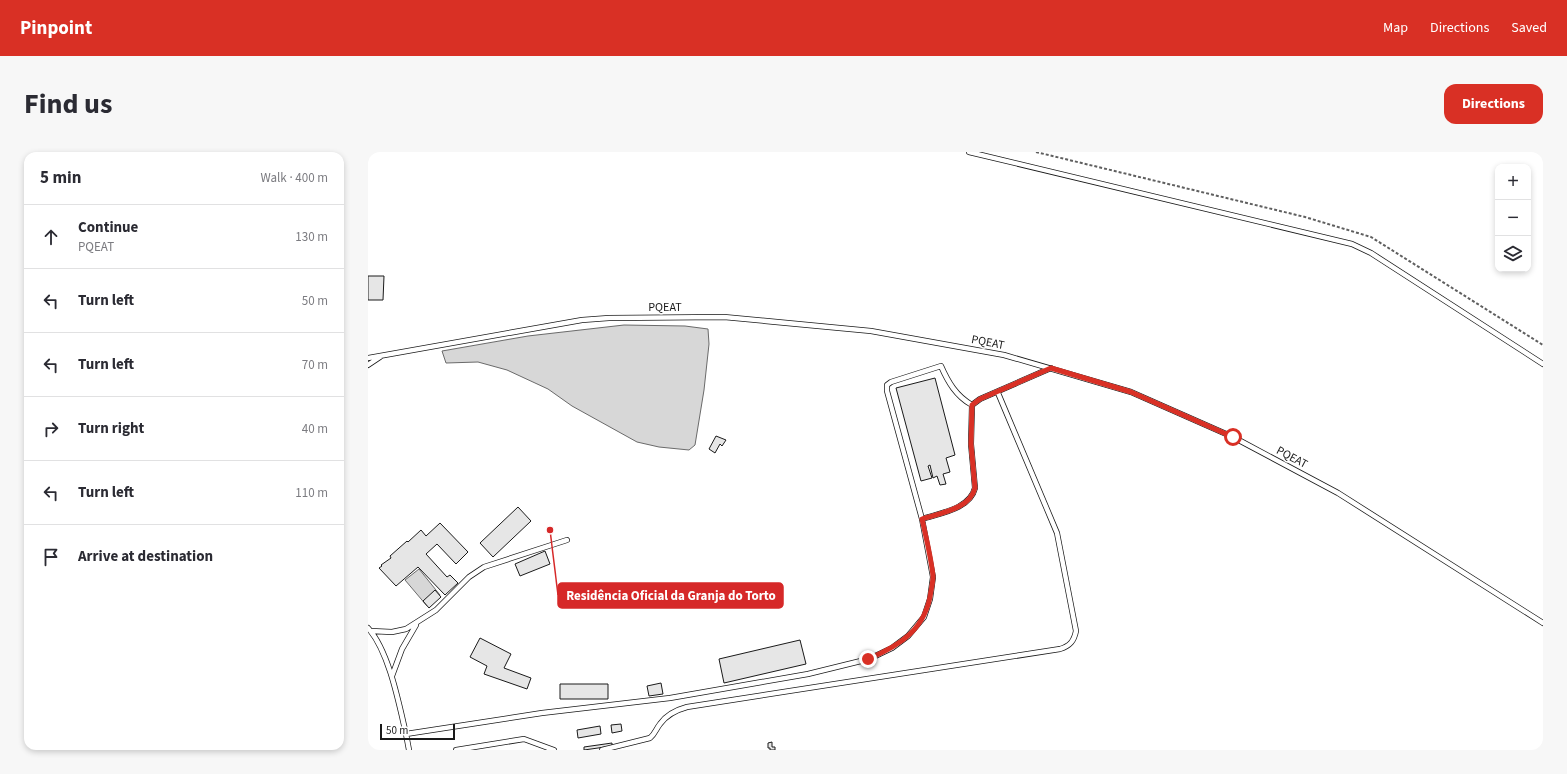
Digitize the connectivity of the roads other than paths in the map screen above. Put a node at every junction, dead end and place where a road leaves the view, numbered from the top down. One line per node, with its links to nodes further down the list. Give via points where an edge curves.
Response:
1 (969, 152): 4 (lane, via 1352,244 1371,253)
2 (381, 356): 3 (lane, PQEAT); 5 (lane); 6 (lane, PQEAT, via 582,320 724,317 871,330 1004,355)
3 (368, 358)
4 (1543, 364)
5 (368, 365)
6 (1051, 368): 7 (lane); 12 (lane, PQEAT, via 1131,392 1233,437 1338,493)
7 (998, 393): 8 (lane, via 980,399); 19 (lane, via 1057,533 1076,632 1071,644 1044,652 687,707 670,714 650,738)
8 (972, 405): 9 (lane, via 971,444 975,488 973,495 959,506); 9 (lane, via 948,384 941,366 887,384)
9 (922, 519): 15 (lane, via 933,577 924,617 908,636 892,648 868,659 808,674 670,698 542,713)
10 (567, 540): 11 (lane, via 484,567 469,577 436,610)
11 (417, 623): 13 (lane, via 400,630); 14 (lane, via 402,649)
12 (1543, 624)
13 (369, 630): 14 (lane)
14 (392, 676): 15 (lane)
15 (406, 734): 16 (lane)
16 (409, 750)
17 (456, 750): 18 (lane, via 524,739)
18 (554, 750)
19 (602, 750)

